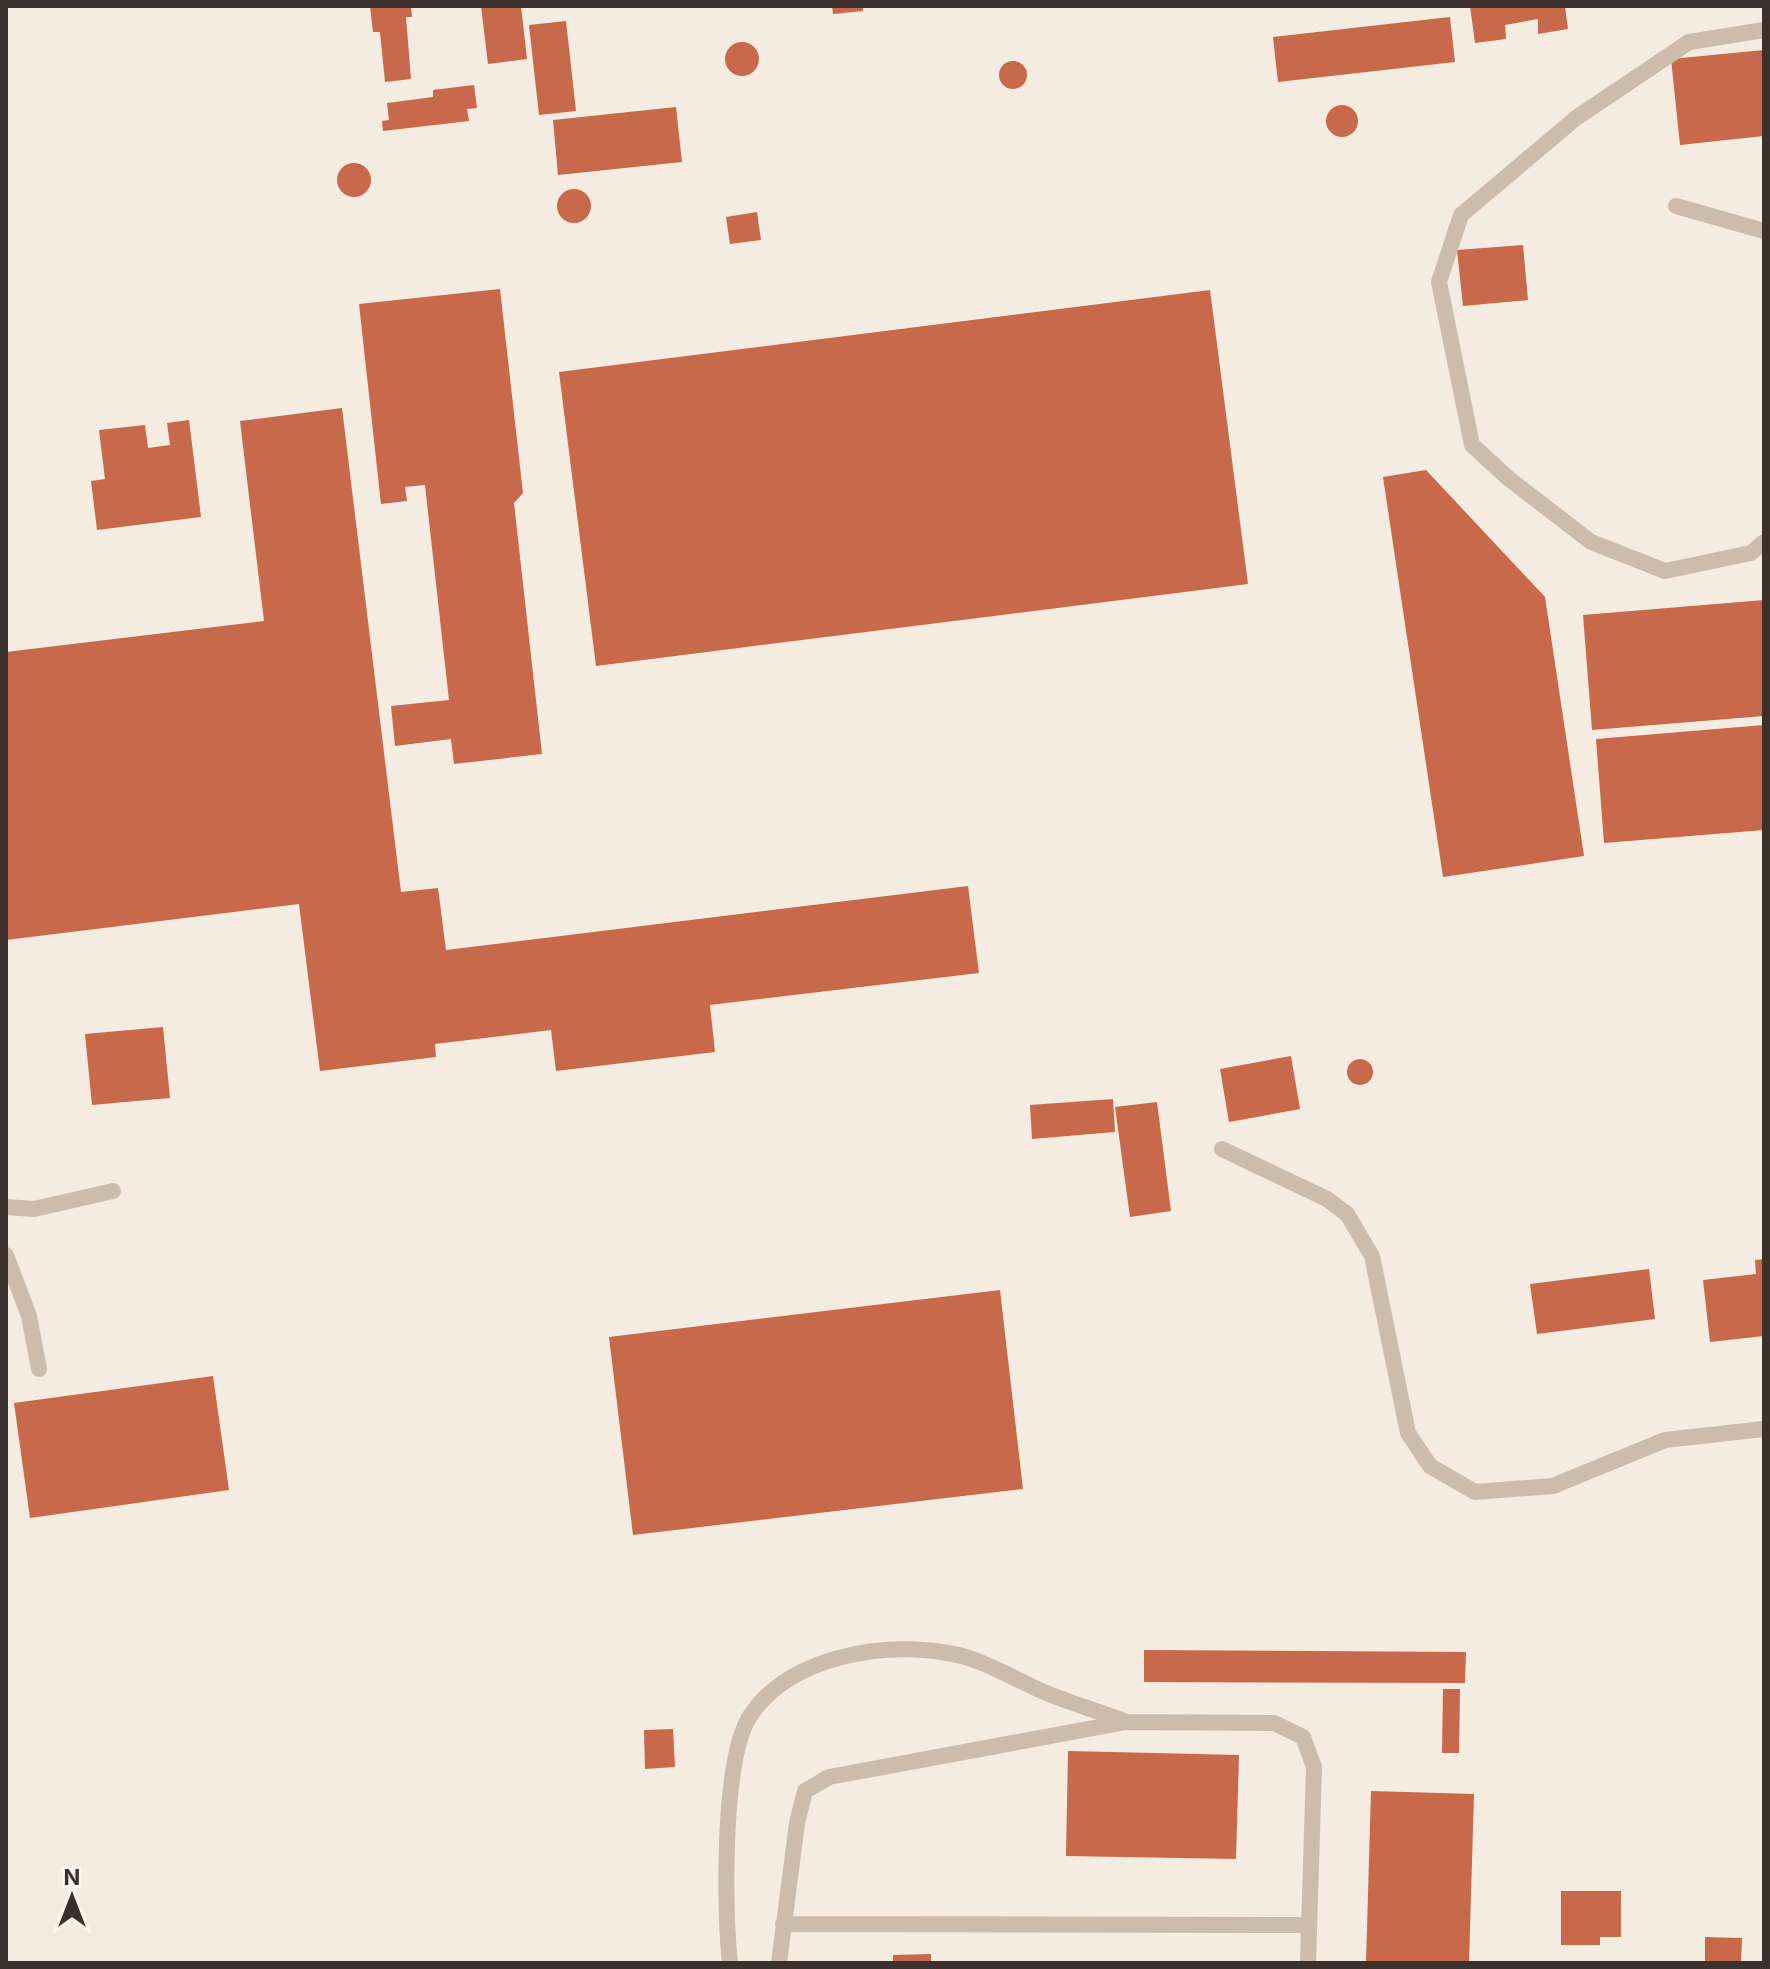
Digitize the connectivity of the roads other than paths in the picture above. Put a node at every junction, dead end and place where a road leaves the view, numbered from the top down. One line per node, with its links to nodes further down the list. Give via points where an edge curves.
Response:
1 (1764, 30): 4 (lane, via 1689,42 1576,118 1461,215 1439,282 1472,445 1508,478 1591,542 1665,571 1751,553)
2 (1676, 206): 3 (lane)
3 (1764, 231)
4 (1764, 542)
5 (1222, 1149): 10 (lane, via 1327,1199 1347,1214 1372,1256 1408,1433 1430,1466 1475,1492 1553,1486 1665,1440)
6 (113, 1191): 7 (lane, via 34,1209)
7 (6, 1207)
8 (6, 1255): 9 (lane, via 29,1316)
9 (39, 1369)
10 (1764, 1429)
11 (1126, 1722): 12 (lane, via 829,1777 805,1791); 13 (lane, via 1274,1723 1303,1737 1314,1767); 14 (lane, via 951,1653 854,1654 797,1673 772,1689 748,1718 734,1759 727,1892)
12 (783, 1924): 13 (lane); 15 (lane)
13 (1309, 1925): 16 (lane)
14 (730, 1963)
15 (779, 1963)
16 (1308, 1963)

